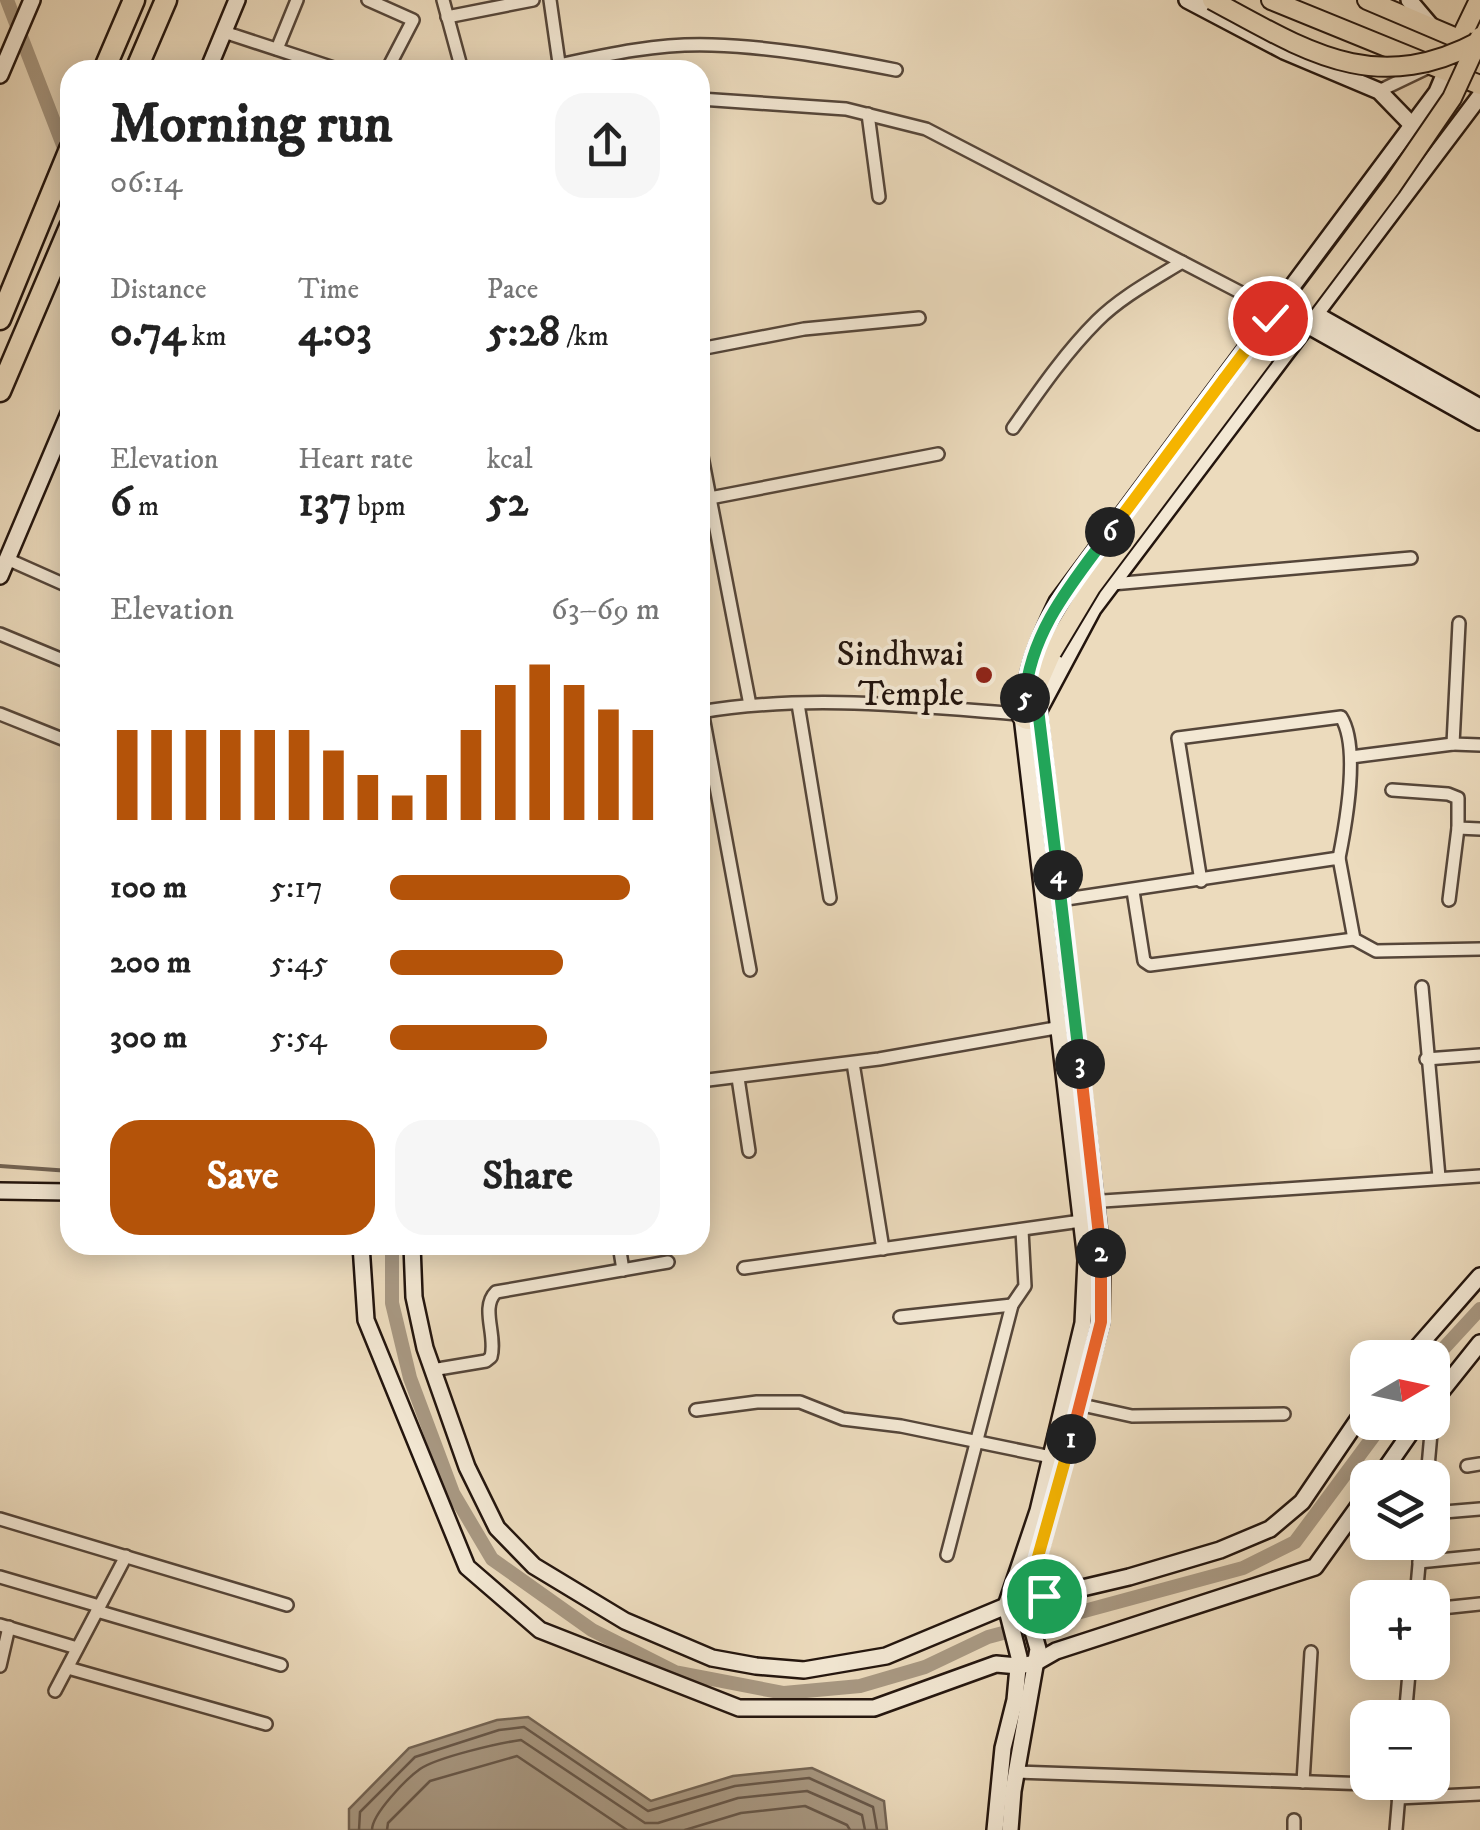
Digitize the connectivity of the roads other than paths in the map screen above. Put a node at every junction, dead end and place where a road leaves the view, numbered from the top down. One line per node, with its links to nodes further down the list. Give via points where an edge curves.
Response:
1 (32, 0): 30 (street)
2 (134, 0): 22 (highway)
3 (166, 0): 23 (highway)
4 (237, 0): 18 (street)
5 (297, 0): 21 (street)
6 (368, 0): 26 (street, via 413,20)
7 (443, 0): 16 (street)
8 (533, 0): 16 (street)
9 (550, 0): 28 (street)
10 (1187, 0): 34 (street)
11 (1212, 0): 20 (main road, bridge, via 1340,62 1404,66)
12 (1271, 0): 32 (main road)
13 (1367, 0): 17 (main road)
14 (1409, 0): 17 (street)
15 (1479, 0): 19 (main road)
16 (447, 18): 27 (street)
17 (1435, 30): 19 (main road)
18 (224, 32): 21 (street); 24 (street)
19 (1459, 40): 20 (main road); 32 (main road)
20 (1480, 42): 67 (main road, bridge, via 1452,98 1391,188 1091,587)
21 (277, 49): 25 (street)
22 (108, 60)
23 (140, 60)
24 (212, 60)
25 (296, 60)
26 (392, 60)
27 (459, 60)
28 (558, 60)
29 (589, 60): 31 (street, via 709,44)
30 (2, 61)
31 (896, 70)
32 (1437, 70): 33 (main road); 34 (street); 38 (street, via 1437,92)
33 (1480, 85)
34 (1379, 91): 38 (street)
35 (1480, 96): 46 (street)
36 (710, 100): 37 (street)
37 (868, 114): 40 (street); 42 (street, via 926,129)
38 (1412, 126): 44 (street)
39 (60, 172): 47 (highway)
40 (879, 197)
41 (60, 251): 49 (highway)
42 (1182, 262): 43 (street); 52 (street, via 1098,321)
43 (1256, 301): 44 (street)
44 (1274, 312): 46 (street); 67 (street, via 1058,602 1026,676)
45 (919, 318): 48 (street)
46 (1312, 318): 50 (street); 51 (street); 61 (street)
47 (0, 319)
48 (710, 347)
49 (0, 391)
50 (1480, 407)
51 (1480, 422)
52 (1014, 428)
53 (60, 434): 58 (street)
54 (938, 454): 55 (street)
55 (710, 497)
56 (710, 521): 66 (street)
57 (1411, 558): 61 (street)
58 (7, 559): 59 (street); 60 (street)
59 (0, 576)
60 (60, 583)
61 (1112, 584): 67 (street)
62 (1459, 623): 71 (street)
63 (0, 634): 64 (street)
64 (60, 659)
65 (798, 704): 66 (street); 67 (street); 82 (street)
66 (750, 705): 68 (street)
67 (1027, 710): 75 (street)
68 (710, 711)
69 (0, 714): 70 (street)
70 (60, 738)
71 (1453, 744): 72 (street); 73 (street)
72 (1480, 745)
73 (1351, 757): 79 (street); 80 (street, via 1341,717 1178,738)
74 (710, 759): 88 (street)
75 (1037, 777): 83 (street); 85 (street)
76 (1392, 790): 77 (street, via 1458,798)
77 (1458, 828): 78 (street); 84 (street)
78 (1480, 829)
79 (1340, 858): 80 (street); 86 (street)
80 (1201, 881): 81 (street)
81 (1133, 891): 83 (street); 86 (street, via 1144,962 1150,965)
82 (830, 898)
83 (1061, 900): 85 (street); 90 (street)
84 (1449, 900)
85 (1044, 903): 91 (street)
86 (1354, 940): 87 (street, via 1376,951)
87 (1480, 949)
88 (750, 970)
89 (1422, 987): 93 (street)
90 (1076, 1024): 91 (street); 102 (street)
91 (1058, 1027): 94 (street); 102 (street)
92 (1480, 1054): 93 (street)
93 (1426, 1059): 99 (street)
94 (853, 1063): 95 (street); 105 (street)
95 (738, 1078): 96 (street); 97 (street)
96 (710, 1080)
97 (749, 1151)
98 (1480, 1176): 99 (street)
99 (1439, 1177): 102 (street)
100 (0, 1190): 101 (street)
101 (60, 1192)
102 (1088, 1202): 103 (street); 119 (street, via 1102,1259 1101,1322)
103 (1081, 1221): 104 (street); 119 (street, via 1084,1323)
104 (1022, 1230): 105 (street); 113 (street, via 1026,1286)
105 (884, 1249): 110 (street)
106 (363, 1255): 144 (street, via 366,1320 467,1567 540,1630 739,1708 874,1708)
107 (412, 1255): 117 (street, via 414,1297)
108 (621, 1255): 111 (street)
109 (668, 1262): 111 (street)
110 (744, 1268)
111 (623, 1270): 117 (street, via 496,1292 488,1307 491,1356)
112 (1480, 1276): 115 (street)
113 (1012, 1305): 114 (street); 123 (street)
114 (900, 1317)
115 (1424, 1340)
116 (1477, 1351): 118 (street)
117 (432, 1370): 140 (street, via 497,1528 534,1566 581,1597 675,1643 712,1658 804,1670 886,1656)
118 (1450, 1382)
119 (1072, 1403): 121 (street, via 1132,1416); 124 (street); 137 (street)
120 (696, 1410): 123 (street, via 800,1402 843,1418)
121 (1284, 1414)
122 (1350, 1431): 137 (street, via 1302,1502 1270,1529 1220,1550)
123 (976, 1440): 124 (street); 129 (street)
124 (1051, 1458): 140 (street)
125 (1480, 1508): 126 (street)
126 (1450, 1510)
127 (0, 1519): 130 (street)
128 (1350, 1519): 144 (street, via 1315,1567)
129 (947, 1555)
130 (126, 1556): 136 (street); 139 (street)
131 (1480, 1556): 132 (street)
132 (1419, 1562): 134 (street)
133 (0, 1577): 139 (street)
134 (1418, 1580)
135 (1480, 1604): 138 (street)
136 (287, 1605)
137 (1026, 1605): 140 (street); 144 (street)
138 (1450, 1607)
139 (98, 1609): 142 (street); 145 (street)
140 (1007, 1611): 144 (street)
141 (5, 1626): 142 (street); 146 (street)
142 (77, 1648): 147 (street)
143 (1311, 1652): 151 (street)
144 (1028, 1659): 150 (street); 156 (street, via 1002,1748)
145 (281, 1665)
146 (0, 1666)
147 (68, 1668): 148 (street); 149 (street)
148 (55, 1691)
149 (266, 1724)
150 (1016, 1772): 151 (street); 157 (street)
151 (1303, 1782): 152 (street)
152 (1350, 1785)
153 (1450, 1792): 154 (street)
154 (1480, 1794)
155 (1398, 1800): 158 (street)
156 (995, 1830)
157 (1010, 1830)
158 (1396, 1830)

